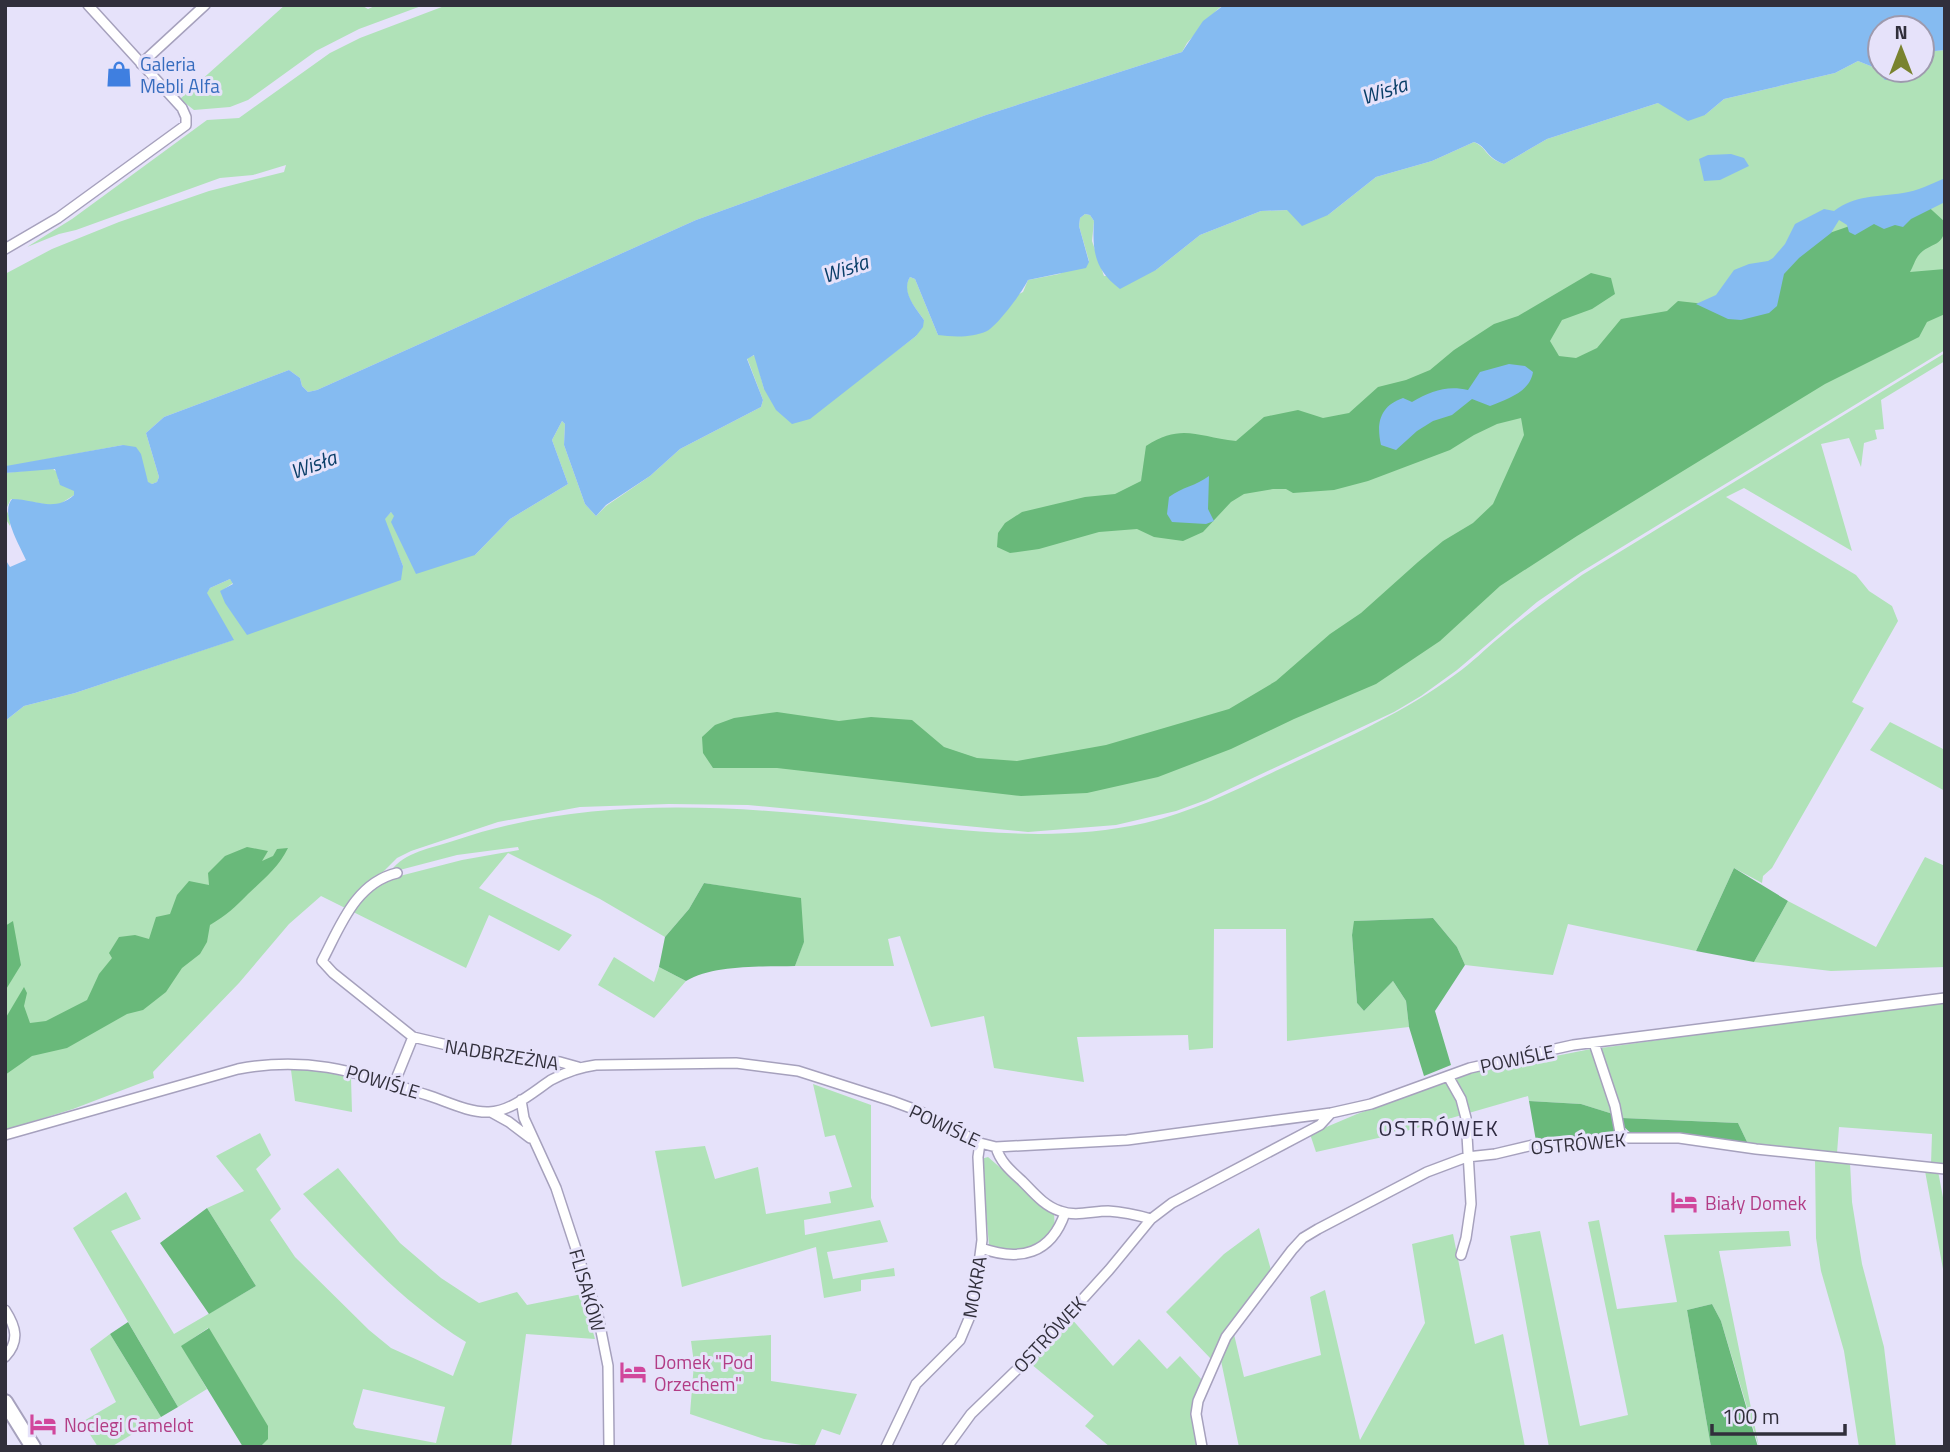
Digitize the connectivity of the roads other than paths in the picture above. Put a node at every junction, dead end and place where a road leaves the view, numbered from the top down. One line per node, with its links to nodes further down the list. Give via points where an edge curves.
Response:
1 (88, 5): 3 (street)
2 (205, 5): 3 (street)
3 (141, 64): 4 (street, via 182,108 187,120 182,129 102,188)
4 (5, 250)
5 (397, 873): 7 (street, NADBRZEŻNA, via 373,883 360,895 322,961)
6 (1945, 998): 8 (street, POWIŚLE)
7 (413, 1037): 9 (street, NADBRZEŻNA, via 481,1053); 11 (street)
8 (1594, 1043): 10 (street, POWIŚLE); 16 (street)
9 (578, 1067): 12 (street, POWIŚLE); 18 (street, POWIŚLE, via 736,1063 777,1067 831,1080 919,1111)
10 (1448, 1076): 14 (street, POWIŚLE); 20 (street, via 1465,1110)
11 (394, 1084): 13 (street, POWIŚLE); 15 (street, POWIŚLE, via 327,1065 264,1064)
12 (521, 1100): 13 (street, POWIŚLE); 17 (street, FLISAKÓW)
13 (491, 1112): 17 (street, FLISAKÓW)
14 (1331, 1113): 19 (street, POWIŚLE, via 1139,1139); 23 (street, OSTRÓWEK, via 1320,1125 1172,1203)
15 (5, 1135)
16 (1621, 1138): 20 (street, OSTRÓWEK, via 1533,1145); 21 (street, OSTRÓWEK, via 1679,1138)
17 (533, 1141): 30 (street, FLISAKÓW, via 556,1188 598,1316 607,1366)
18 (980, 1143): 19 (street, POWIŚLE); 24 (street, MOKRA)
19 (996, 1147): 22 (street, via 999,1158 1039,1198)
20 (1467, 1157): 25 (street, via 1470,1220); 33 (street, OSTRÓWEK, via 1407,1182 1298,1244 1226,1337 1198,1401)
21 (1945, 1169)
22 (1065, 1213): 23 (street, via 1108,1211); 24 (street, via 1056,1234 1035,1251 1011,1255)
23 (1151, 1219): 32 (street, OSTRÓWEK, via 1031,1356 971,1414)
24 (982, 1248): 31 (street, MOKRA, via 967,1326 948,1353 916,1384)
25 (1461, 1255)
26 (5, 1310): 27 (street, via 16,1336)
27 (5, 1357)
28 (5, 1402): 29 (main road)
29 (33, 1447)
30 (609, 1447)
31 (886, 1447)
32 (947, 1447)
33 (1202, 1447)

